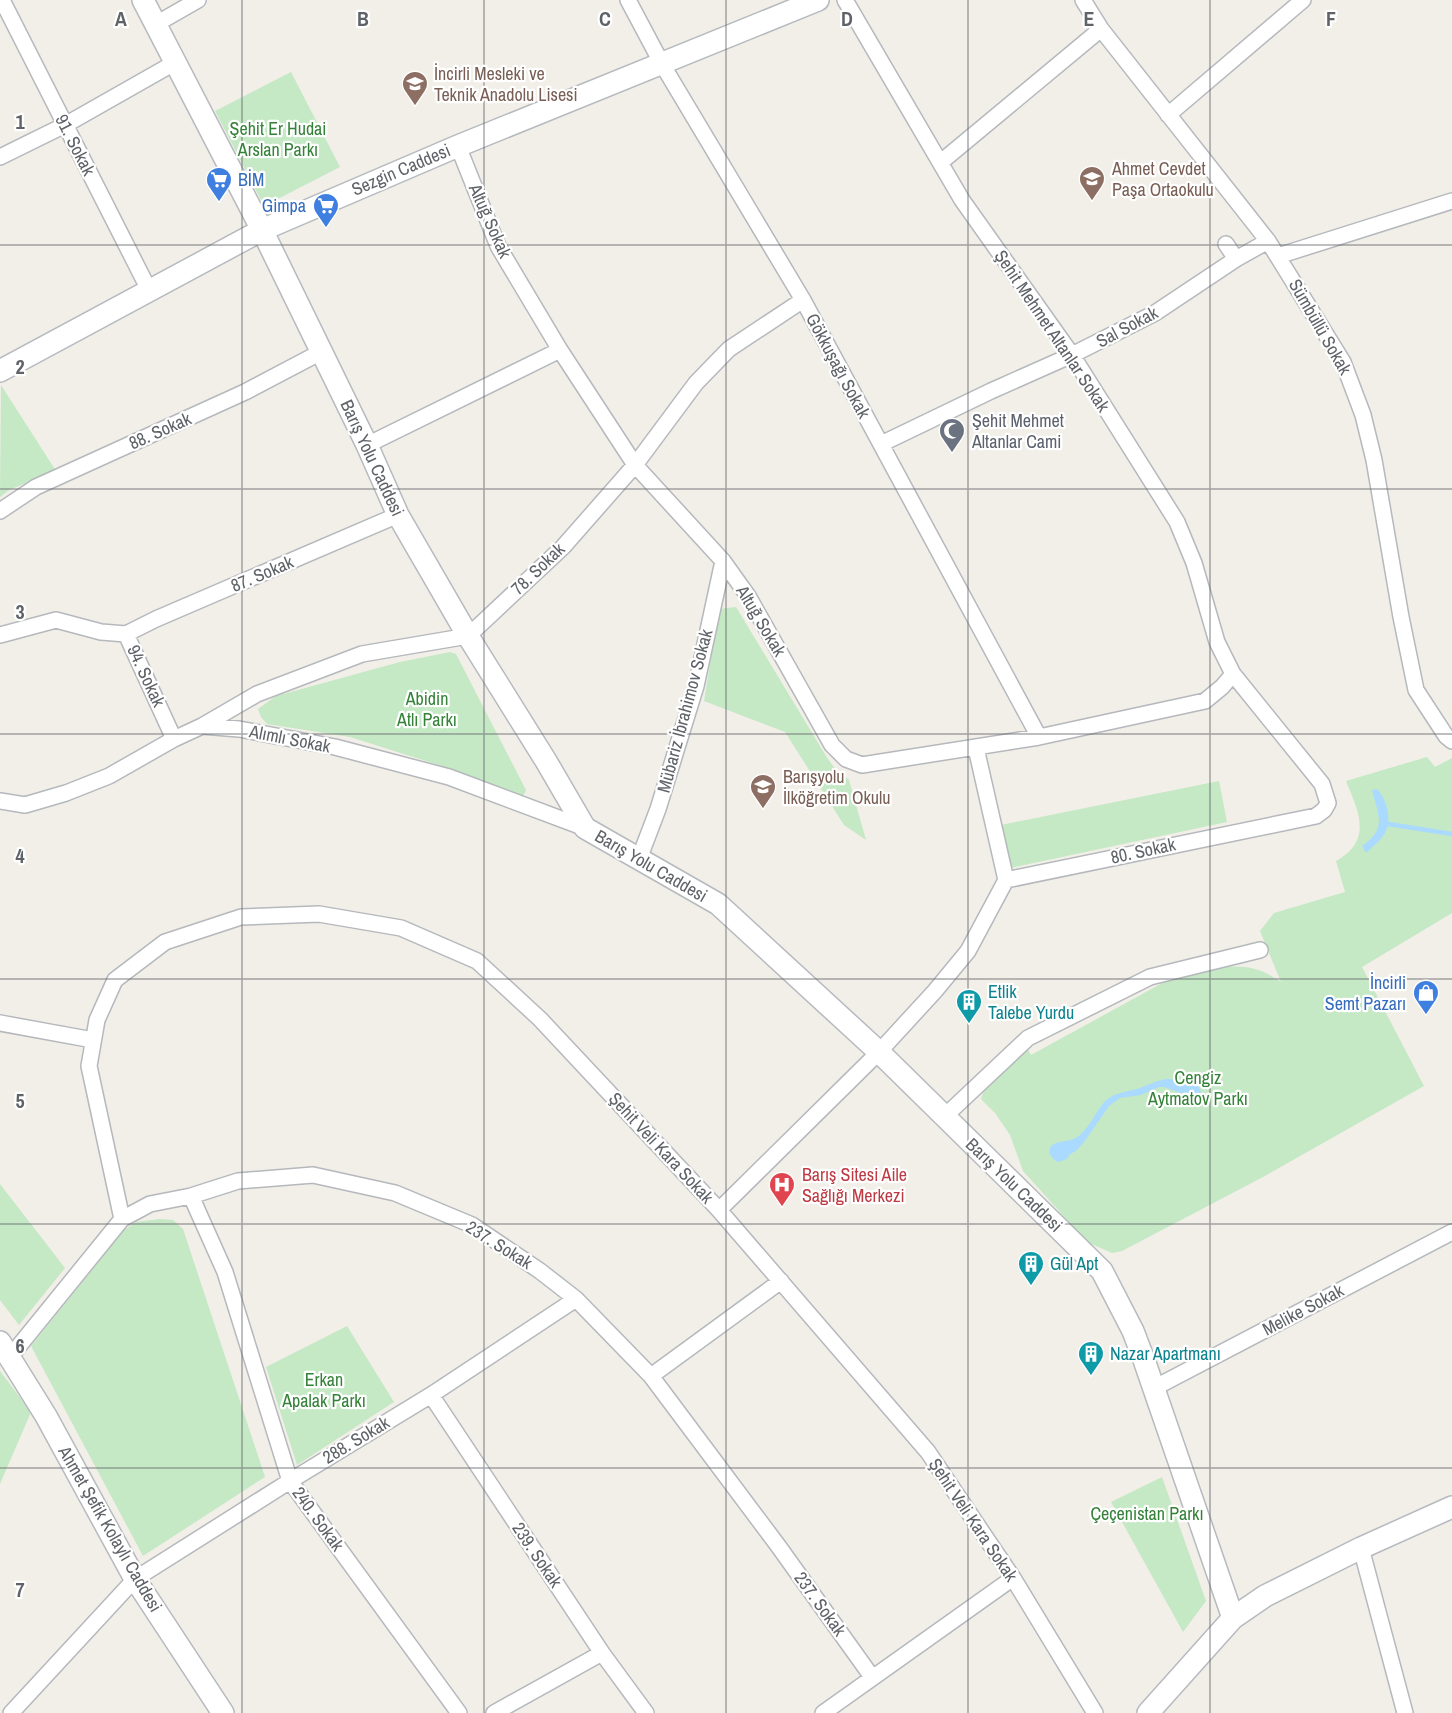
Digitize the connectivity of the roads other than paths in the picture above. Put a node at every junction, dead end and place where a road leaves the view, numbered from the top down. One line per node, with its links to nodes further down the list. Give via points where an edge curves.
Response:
1 (2, 0): 14 (street, 91. Sokak)
2 (143, 0): 9 (street, Barış Yolu Caddesi)
3 (198, 0): 9 (street)
4 (628, 0): 12 (street, Gökkuşağı Sokak)
5 (818, 0): 12 (street, Sezgin Caddesi)
6 (845, 0): 17 (street, Şehit Mehmet Altanlar Sokak)
7 (1083, 0): 10 (street, Sümbüllü Sokak)
8 (1303, 0): 13 (street)
9 (156, 24): 11 (street, Barış Yolu Caddesi)
10 (1101, 28): 13 (street, Sümbüllü Sokak); 17 (street)
11 (176, 62): 14 (street); 19 (street, Barış Yolu Caddesi)
12 (662, 64): 15 (street, Sezgin Caddesi); 25 (street, Gökkuşağı Sokak)
13 (1168, 115): 20 (street, Sümbüllü Sokak)
14 (65, 125): 16 (street); 24 (street, 91. Sokak)
15 (458, 146): 19 (street, Sezgin Caddesi); 26 (street, Altuğ Sokak, via 498,246)
16 (0, 157)
17 (941, 162): 28 (street, Şehit Mehmet Altanlar Sokak, via 962,200)
18 (1452, 201): 22 (street)
19 (262, 230): 24 (street, Sezgin Caddesi); 27 (street, Barış Yolu Caddesi)
20 (1268, 241): 22 (street, Sümbüllü Sokak); 23 (street, Sal Sokak)
21 (1226, 244): 23 (street)
22 (1278, 256): 43 (street, Sümbüllü Sokak, via 1343,362 1363,415 1416,690)
23 (1236, 259): 28 (street, Sal Sokak, via 1155,313)
24 (149, 290): 29 (street, Sezgin Caddesi)
25 (802, 300): 30 (street, Gökkuşağı Sokak); 32 (street, 78. Sokak, via 729,349 696,384)
26 (560, 350): 31 (street); 32 (street, Altuğ Sokak)
27 (321, 352): 31 (street, Barış Yolu Caddesi); 33 (street, 88. Sokak, via 36,487)
28 (1072, 356): 30 (street, Sal Sokak); 39 (street, Şehit Mehmet Altanlar Sokak, via 1177,522 1194,563 1217,642)
29 (0, 371)
30 (880, 444): 41 (street, Gökkuşağı Sokak)
31 (367, 445): 34 (street, Barış Yolu Caddesi)
32 (635, 465): 35 (street, Altuğ Sokak); 38 (street, 78. Sokak, via 563,547)
33 (0, 511)
34 (398, 515): 37 (street, 87. Sokak); 38 (street, Barış Yolu Caddesi)
35 (723, 561): 44 (street, Altuğ Sokak, via 748,596 832,745 846,759 862,765); 47 (street, Mübariz İbrahimov Sokak, via 696,686)
36 (0, 634): 37 (street, 94. Sokak, via 56,620)
37 (126, 634): 42 (street, 94. Sokak)
38 (468, 636): 40 (street, via 362,654 257,694); 46 (street, Barış Yolu Caddesi)
39 (1233, 674): 41 (street, Altuğ Sokak, via 1204,701); 48 (street, 80. Sokak, via 1322,784 1328,803 1324,810 1316,816)
40 (202, 726): 42 (street, Alımlı Sokak); 46 (street, Alımlı Sokak, via 335,747 449,777)
41 (1039, 737): 44 (street, Altuğ Sokak)
42 (174, 739): 45 (street, Alımlı Sokak, via 110,776 66,793 25,805)
43 (1452, 741)
44 (976, 748): 48 (street)
45 (0, 801)
46 (585, 828): 47 (street, Barış Yolu Caddesi)
47 (639, 859): 52 (street, Barış Yolu Caddesi, via 718,904)
48 (1006, 880): 52 (street, via 968,951)
49 (1260, 950): 53 (street, via 1150,976 1028,1038)
50 (0, 1023): 51 (street)
51 (93, 1040): 55 (street, Şehit Veli Kara Sokak, via 97,1020 115,980 165,942 241,917 319,914 401,928 477,961 540,1019); 56 (street, Şehit Veli Kara Sokak, via 89,1066)
52 (879, 1052): 53 (street, Barış Yolu Caddesi); 55 (street)
53 (944, 1116): 62 (street, Barış Yolu Caddesi, via 1102,1271 1133,1331)
54 (191, 1196): 56 (street, 237. Sokak, via 150,1204); 59 (street, 237. Sokak, via 238,1181 313,1175 395,1193 472,1225); 64 (street, 240. Sokak, via 225,1272)
55 (719, 1210): 58 (street, Şehit Veli Kara Sokak)
56 (122, 1219): 60 (street, 237. Sokak)
57 (1452, 1232): 62 (street, Melike Sokak)
58 (781, 1281): 61 (street); 67 (street, Şehit Veli Kara Sokak, via 928,1452)
59 (576, 1299): 61 (street, 237. Sokak); 63 (street, 288. Sokak)
60 (5, 1349): 68 (street, Ahmet Şefik Kolaylı Caddesi)
61 (651, 1376): 71 (street, 237. Sokak)
62 (1154, 1388): 69 (street, Barış Yolu Caddesi)
63 (431, 1395): 64 (street, 288. Sokak); 70 (street, 239. Sokak)
64 (290, 1481): 68 (street, 288. Sokak); 74 (street, 240. Sokak)
65 (1452, 1508): 66 (street)
66 (1361, 1548): 69 (street, via 1265,1596); 80 (street)
67 (1013, 1578): 71 (street); 78 (street, Şehit Veli Kara Sokak)
68 (135, 1579): 72 (street, 288. Sokak); 73 (street, Ahmet Şefik Kolaylı Caddesi)
69 (1233, 1618): 79 (street)
70 (602, 1653): 75 (street); 76 (street, 239. Sokak)
71 (872, 1677): 77 (street)
72 (11, 1713)
73 (223, 1713)
74 (459, 1713)
75 (494, 1713)
76 (646, 1713)
77 (823, 1713)
78 (1095, 1713)
79 (1148, 1713)
80 (1405, 1713)

